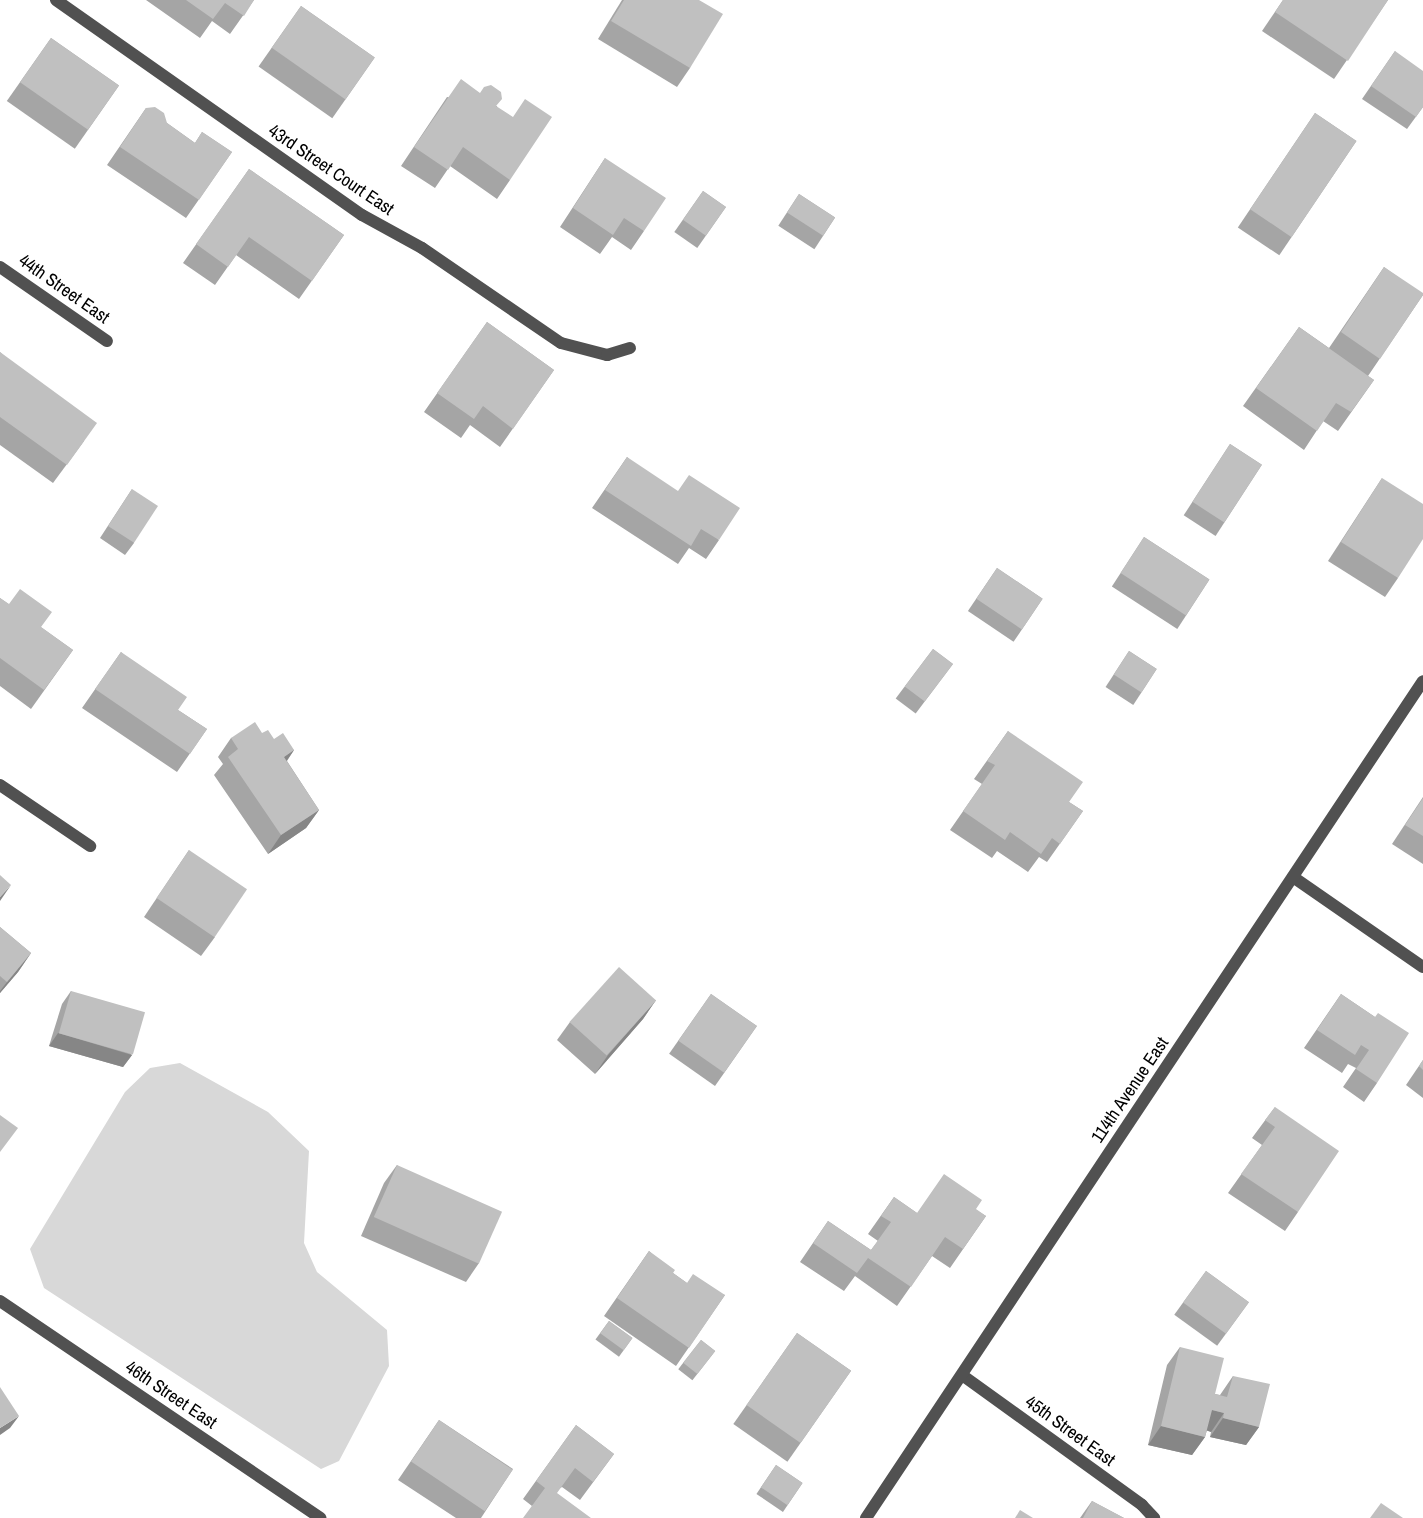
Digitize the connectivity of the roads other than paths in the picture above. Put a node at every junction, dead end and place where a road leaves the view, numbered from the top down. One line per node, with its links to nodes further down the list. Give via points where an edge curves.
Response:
1 (56, 0): 4 (street, 43rd Street Court East, via 362,215 422,248 561,343 607,355)
2 (0, 267): 3 (street, 44th Street East)
3 (107, 341)
4 (630, 348)
5 (1423, 681): 8 (street, 114th Avenue East)
6 (0, 785): 7 (street)
7 (90, 846)
8 (1293, 877): 9 (street); 11 (street, 114th Avenue East)
9 (1423, 967)
10 (0, 1301): 12 (street, 46th Street East)
11 (962, 1375): 13 (street, 114th Avenue East); 14 (street, 45th Street East, via 1142,1505)
12 (321, 1518)
13 (866, 1518)
14 (1154, 1518)

